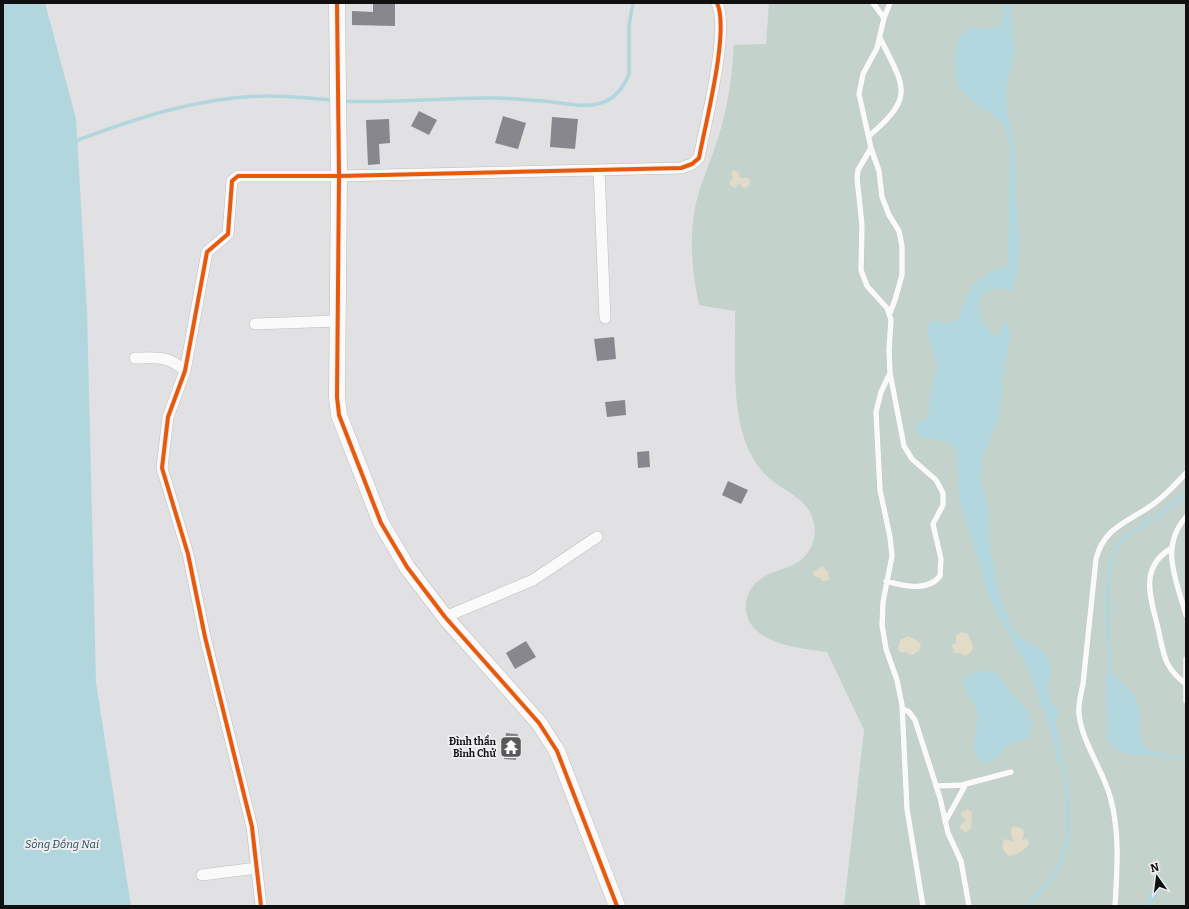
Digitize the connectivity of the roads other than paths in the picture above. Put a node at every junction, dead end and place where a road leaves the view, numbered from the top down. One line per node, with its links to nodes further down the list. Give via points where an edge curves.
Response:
1 (337, 3): 10 (street)
2 (717, 3): 9 (street, via 722,24 720,46 699,158 692,164 680,168)
3 (873, 3): 5 (lane)
4 (890, 3): 5 (lane)
5 (884, 18): 6 (lane)
6 (880, 38): 7 (lane, via 859,87 859,101); 7 (lane, via 897,70 901,91 894,112)
7 (869, 136): 8 (lane)
8 (871, 148): 11 (lane, via 879,171 884,206 899,231 902,246 902,275); 11 (lane, via 858,170 856,190 862,225 861,270 867,286)
9 (599, 170): 10 (street); 12 (street)
10 (339, 176): 13 (street); 16 (street, via 270,175 234,178 228,234 207,252)
11 (890, 313): 17 (lane)
12 (605, 318)
13 (337, 321): 14 (street); 24 (street, via 337,397 341,421 381,523 407,568)
14 (255, 324)
15 (135, 358): 16 (street, via 168,358)
16 (185, 372): 33 (street, via 168,417 162,468 188,554 205,637 252,827)
17 (890, 373): 22 (lane, via 881,392 876,412 880,490 891,546); 22 (lane, via 904,446 912,459 936,480 944,500 942,510 933,524 941,559 940,576 933,583 920,586)
18 (1186, 473): 39 (lane, via 1153,504 1113,530 1102,542 1096,559 1079,715 1083,732 1107,786 1114,813 1117,854)
19 (1186, 517): 21 (lane, via 1175,534)
20 (597, 537): 24 (street, via 533,580)
21 (1172, 548): 23 (lane, via 1175,582); 26 (lane, via 1160,556 1154,565 1150,576 1150,594 1164,658 1176,676)
22 (886, 581): 28 (lane, via 883,631)
23 (1186, 615)
24 (445, 617): 36 (street, via 539,722 549,737 564,765)
25 (1186, 659): 26 (lane)
26 (1186, 684): 27 (lane)
27 (1186, 701)
28 (903, 709): 31 (lane, via 915,720); 37 (lane, via 907,809)
29 (1011, 772): 30 (lane)
30 (966, 784): 31 (lane); 32 (lane)
31 (936, 786): 32 (lane)
32 (945, 822): 38 (lane, via 960,861)
33 (257, 868): 34 (street); 35 (street)
34 (202, 875)
35 (261, 906)
36 (617, 906)
37 (923, 906)
38 (969, 906)
39 (1115, 906)

